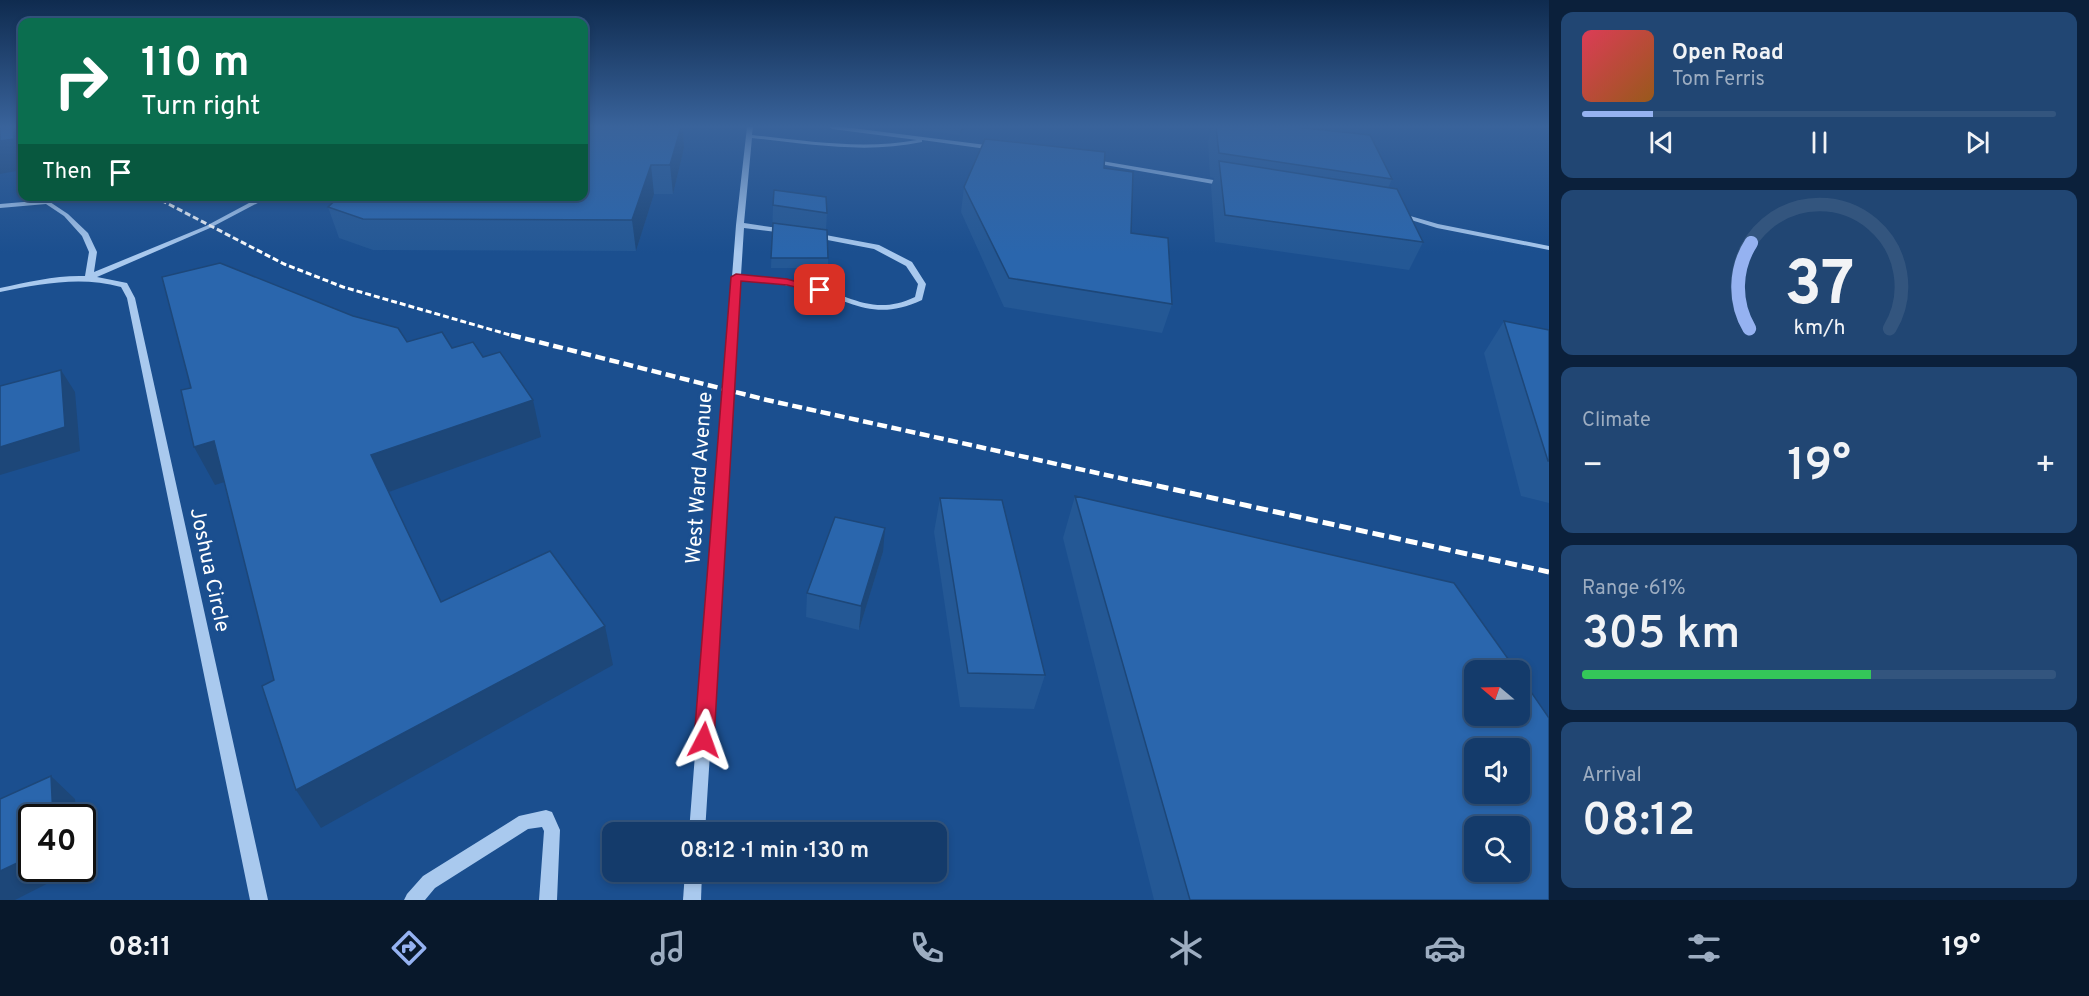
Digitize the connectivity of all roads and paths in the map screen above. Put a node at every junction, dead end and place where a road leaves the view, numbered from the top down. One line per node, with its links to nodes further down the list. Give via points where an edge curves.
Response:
1 (746, 169): 7 (street, West Ward Avenue)
2 (1134, 169): 3 (street)
3 (1238, 186)
4 (258, 201): 12 (street, Joshua Circle)
5 (0, 206): 12 (street, via 47,202 66,215 85,235 93,252)
6 (1389, 212): 10 (street, via 1437,226)
7 (740, 225): 8 (street); 11 (street, West Ward Avenue)
8 (794, 232)
9 (804, 233): 11 (street, via 876,247 909,264 922,284 919,298 906,306 887,309 861,306 787,282)
10 (1549, 248)
11 (736, 277): 14 (street, West Ward Avenue)
12 (89, 278): 13 (street, Joshua Circle, via 54,279); 16 (street, Joshua Circle, via 124,285 131,298)
13 (0, 290)
14 (698, 822)
15 (693, 882): 19 (street)
16 (259, 900)
17 (411, 900): 18 (street, via 429,882 525,822 546,818 552,830)
18 (548, 900)
19 (692, 900)

